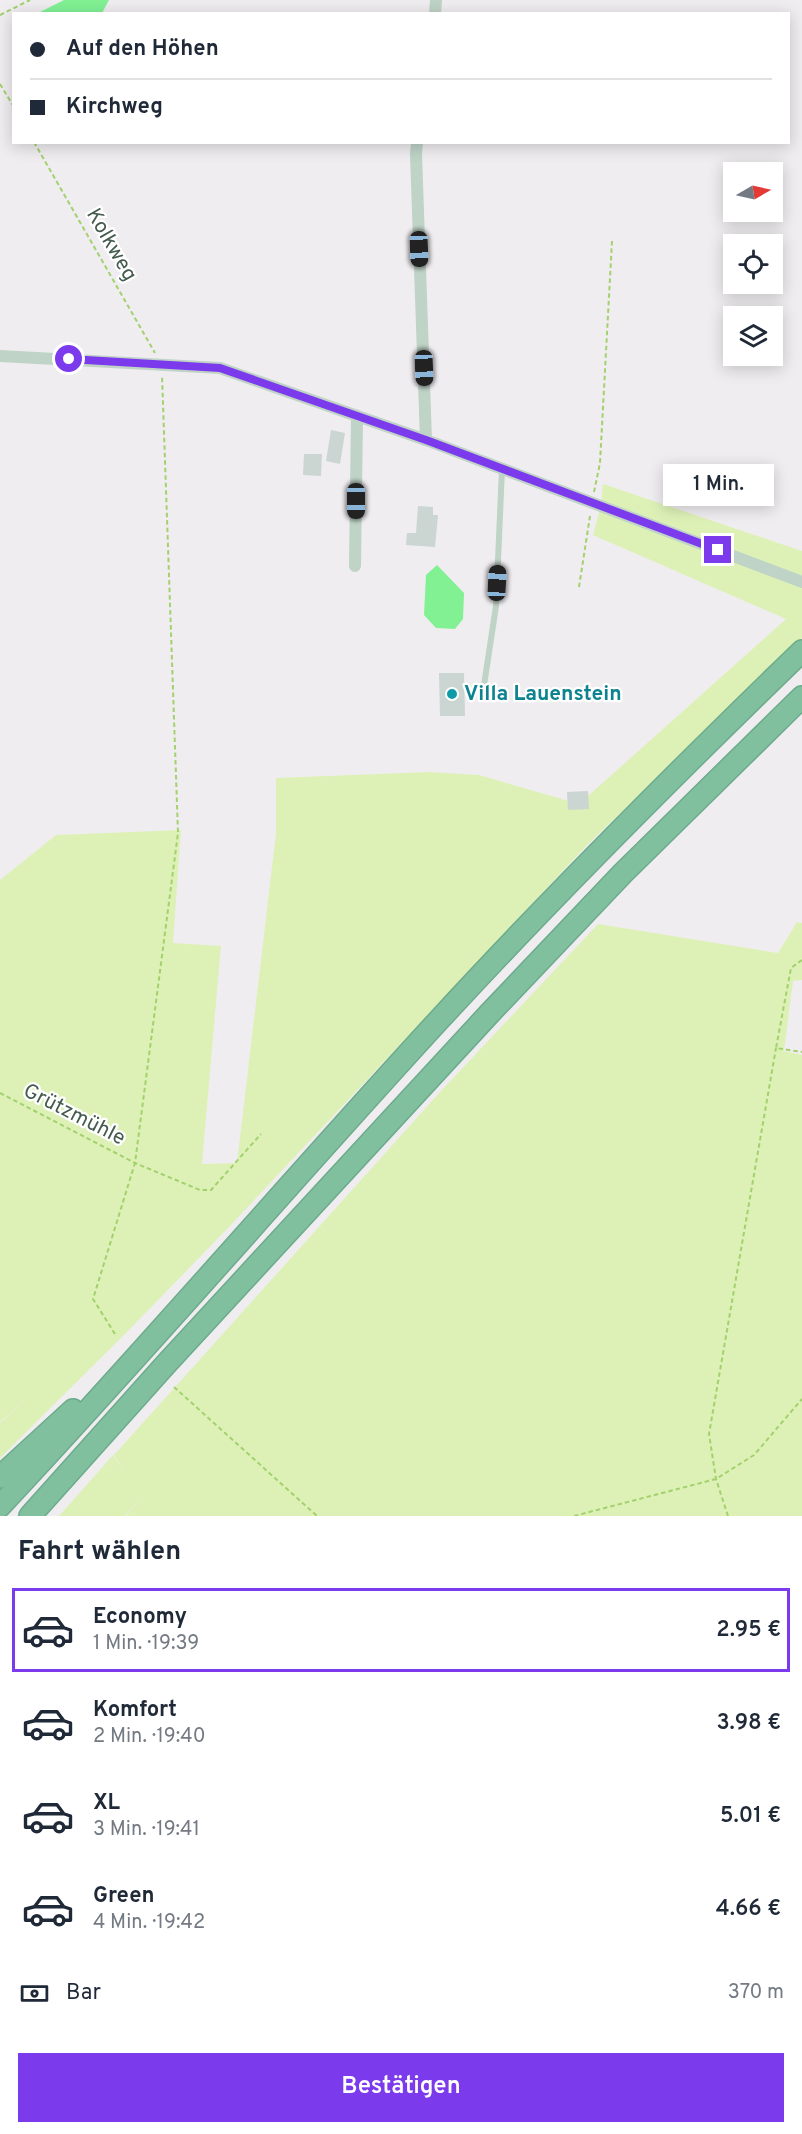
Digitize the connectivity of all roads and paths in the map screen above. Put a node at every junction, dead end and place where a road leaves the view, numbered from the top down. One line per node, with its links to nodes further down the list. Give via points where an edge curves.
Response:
1 (30, 0): 2 (path)
2 (0, 15)
3 (0, 84): 4 (path)
4 (12, 104)
5 (35, 144): 9 (path, Kolkweg)
6 (417, 144): 11 (street)
7 (612, 241): 13 (path, via 600,463)
8 (0, 356): 9 (street)
9 (161, 363): 10 (street, via 220,368); 25 (path, via 178,832)
10 (357, 416): 11 (street); 14 (street)
11 (426, 440): 12 (street)
12 (502, 468): 13 (street); 18 (lane, via 496,606)
13 (592, 502): 15 (street); 16 (path)
14 (356, 566)
15 (802, 582)
16 (579, 587)
17 (802, 651): 28 (highway, via 607,844 440,1019)
18 (483, 692)
19 (802, 696): 33 (highway, via 623,873 489,1014)
20 (802, 960): 21 (path, via 791,968)
21 (776, 1048): 22 (path); 31 (path, via 709,1434)
22 (802, 1052)
23 (0, 1093): 25 (path, Grützmühle)
24 (261, 1134): 25 (path, Grützmühle, via 211,1190)
25 (135, 1163): 26 (path, via 93,1299)
26 (115, 1334)
27 (174, 1387): 34 (path)
28 (100, 1396): 30 (highway, via 72,1411); 32 (highway)
29 (802, 1400): 31 (path, via 754,1455)
30 (0, 1477)
31 (716, 1479): 35 (path); 36 (path)
32 (0, 1506)
33 (30, 1516)
34 (317, 1516)
35 (574, 1516)
36 (728, 1516)

